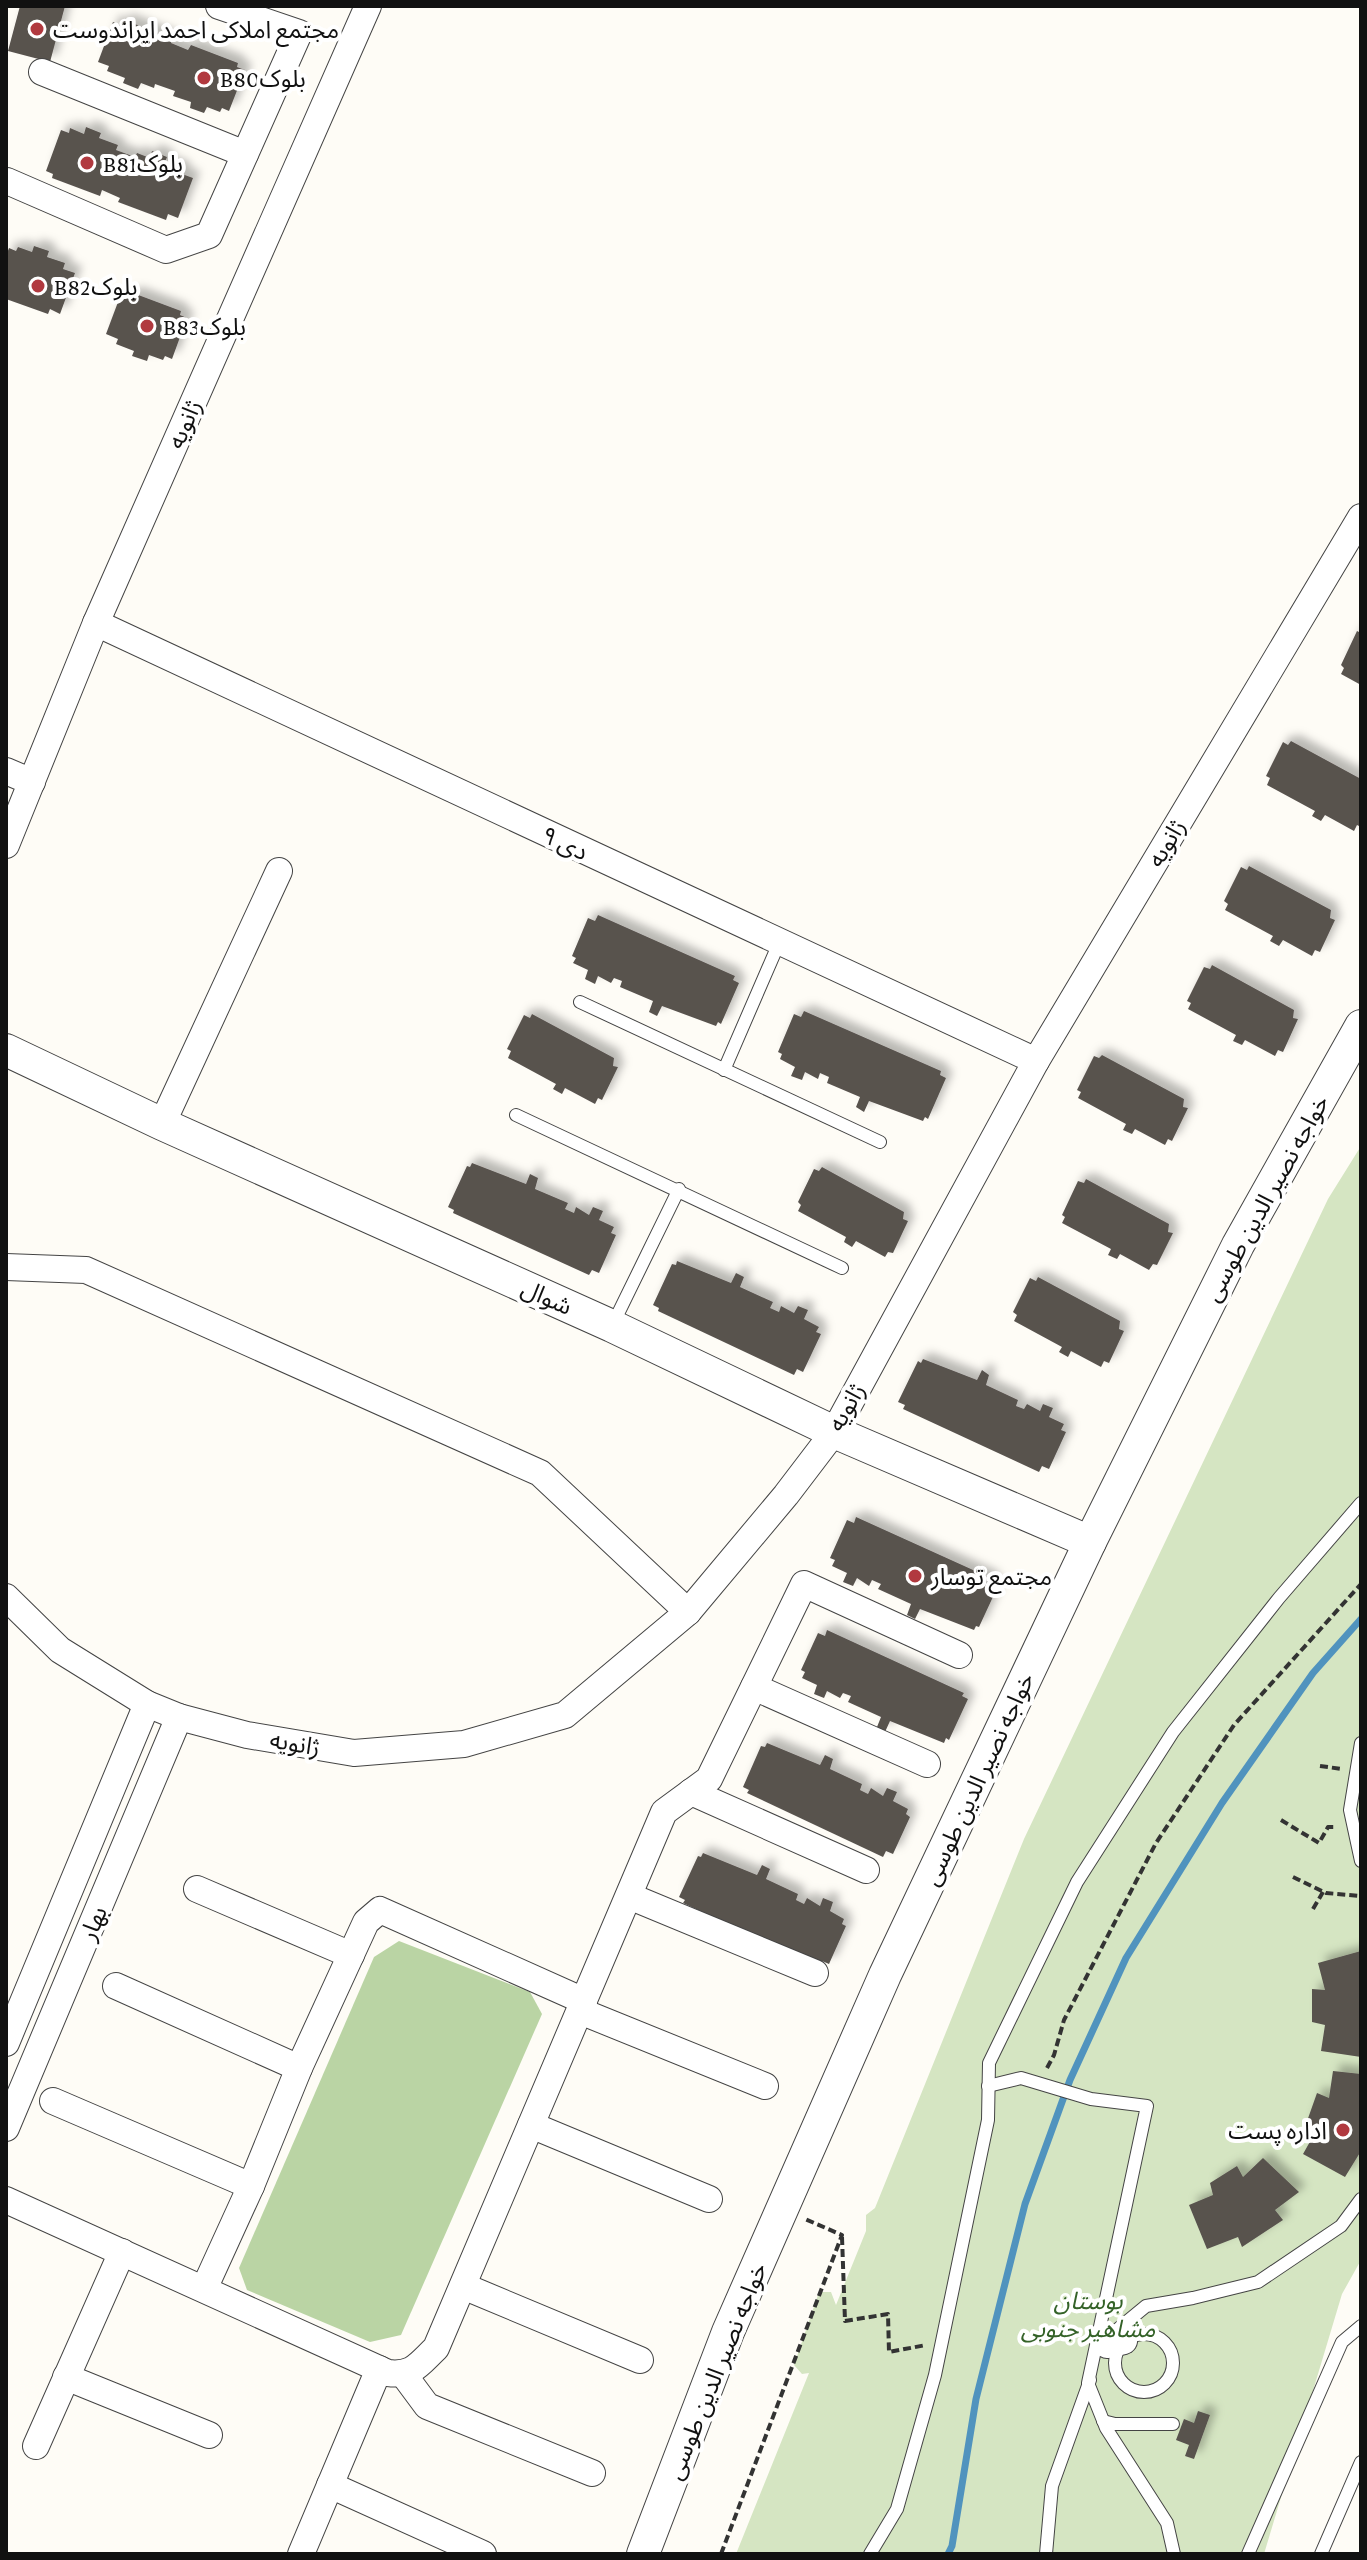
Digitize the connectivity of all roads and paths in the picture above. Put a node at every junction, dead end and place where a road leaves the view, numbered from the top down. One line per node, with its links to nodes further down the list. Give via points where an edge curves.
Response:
1 (219, 6): 4 (street, via 299,33)
2 (368, 6): 7 (street, ژانویه)
3 (42, 72): 4 (street)
4 (245, 154): 5 (street, via 209,235 166,250)
5 (7, 181)
6 (1361, 517): 16 (street, ژانویه)
7 (96, 623): 9 (street, ژانویه); 12 (street, ۹ دی)
8 (6, 771): 9 (street)
9 (32, 782): 10 (street, ژانویه)
10 (6, 845)
11 (279, 871): 19 (street)
12 (779, 943): 16 (street, ۹ دی); 17 (lane)
13 (580, 1002): 17 (lane)
14 (1361, 1026): 27 (street, خواجه نصیر الدین طوسی, via 1238,1245)
15 (6, 1050): 19 (street, شوال)
16 (1036, 1061): 25 (street, ژانویه)
17 (724, 1070): 20 (lane)
18 (516, 1115): 21 (lane)
19 (162, 1124): 24 (street, شوال)
20 (880, 1142)
21 (679, 1189): 23 (lane); 24 (lane)
22 (6, 1267): 30 (street, via 86,1270 540,1473)
23 (842, 1268)
24 (612, 1326): 25 (street, شوال)
25 (834, 1432): 27 (street, شوال); 30 (street, ژانویه)
26 (1361, 1503): 56 (lane, via 1165,1744 1077,1882 989,2063)
27 (1090, 1542): 64 (street, خواجه نصیر الدین طوسی, via 885,1975)
28 (1361, 1584): 54 (path, via 1234,1725 1156,1843)
29 (6, 1597): 33 (street, ژانویه, via 60,1650)
30 (688, 1612): 34 (street, ژانویه, via 565,1715 464,1744 354,1753)
31 (959, 1655): 32 (street, via 804,1584)
32 (754, 1687): 36 (street); 37 (street, via 709,1779)
33 (147, 1704): 34 (street, ژانویه); 52 (street, بهار)
34 (179, 1717): 59 (street, بهار)
35 (1361, 1743): 39 (lane, via 1350,1810)
36 (927, 1764)
37 (691, 1792): 41 (street); 45 (street, via 664,1812)
38 (1281, 1820): 39 (path, via 1319,1843 1328,1827)
39 (1354, 1827): 40 (lane)
40 (1361, 1861)
41 (866, 1870)
42 (1293, 1877): 44 (path)
43 (197, 1889): 48 (street)
44 (1323, 1892): 46 (path); 47 (path)
45 (629, 1896): 49 (street); 51 (street)
46 (1361, 1896)
47 (1313, 1909)
48 (351, 1955): 51 (street, via 366,1922 380,1910); 53 (street)
49 (815, 1973)
50 (116, 1986): 53 (street)
51 (582, 2006): 55 (street); 58 (street)
52 (6, 2043)
53 (299, 2068): 60 (street)
54 (1037, 2083): 56 (lane, via 1021,2078); 75 (lane, via 1091,2099 1147,2106)
55 (765, 2086)
56 (988, 2086): 70 (lane, via 988,2120)
57 (53, 2101): 60 (street)
58 (531, 2125): 61 (street); 67 (street)
59 (6, 2128)
60 (251, 2186): 68 (street)
61 (709, 2199)
62 (1361, 2199): 71 (lane, via 1341,2226 1258,2282 1146,2306 1112,2334)
63 (6, 2200): 66 (street)
64 (783, 2209): 65 (path); 85 (street, خواجه نصیر الدین طوسی, via 728,2332)
65 (842, 2235): 70 (path, via 845,2321 888,2314 889,2352); 86 (path)
66 (122, 2252): 68 (street); 74 (street)
67 (463, 2286): 72 (street); 73 (street, via 436,2348)
68 (204, 2289): 73 (street)
69 (1361, 2326): 90 (lane, via 1342,2342)
70 (942, 2343): 87 (lane, via 897,2509)
71 (1115, 2343): 71 (lane, via 1142,2334 1161,2339 1173,2365 1165,2383 1137,2391 1122,2382 1115,2366); 75 (lane)
72 (640, 2360)
73 (392, 2372): 81 (street, via 427,2406); 82 (street)
74 (66, 2377): 78 (street); 79 (street)
75 (1088, 2383): 76 (lane); 88 (lane, via 1052,2486)
76 (1103, 2421): 77 (lane); 89 (lane, via 1167,2523)
77 (1173, 2424)
78 (209, 2435)
79 (36, 2446)
80 (1361, 2462): 91 (lane)
81 (592, 2473)
82 (330, 2485): 83 (street); 84 (street)
83 (301, 2554)
84 (483, 2554)
85 (643, 2554)
86 (721, 2554)
87 (870, 2554)
88 (1046, 2554)
89 (1174, 2554)
90 (1248, 2554)
91 (1321, 2554)

